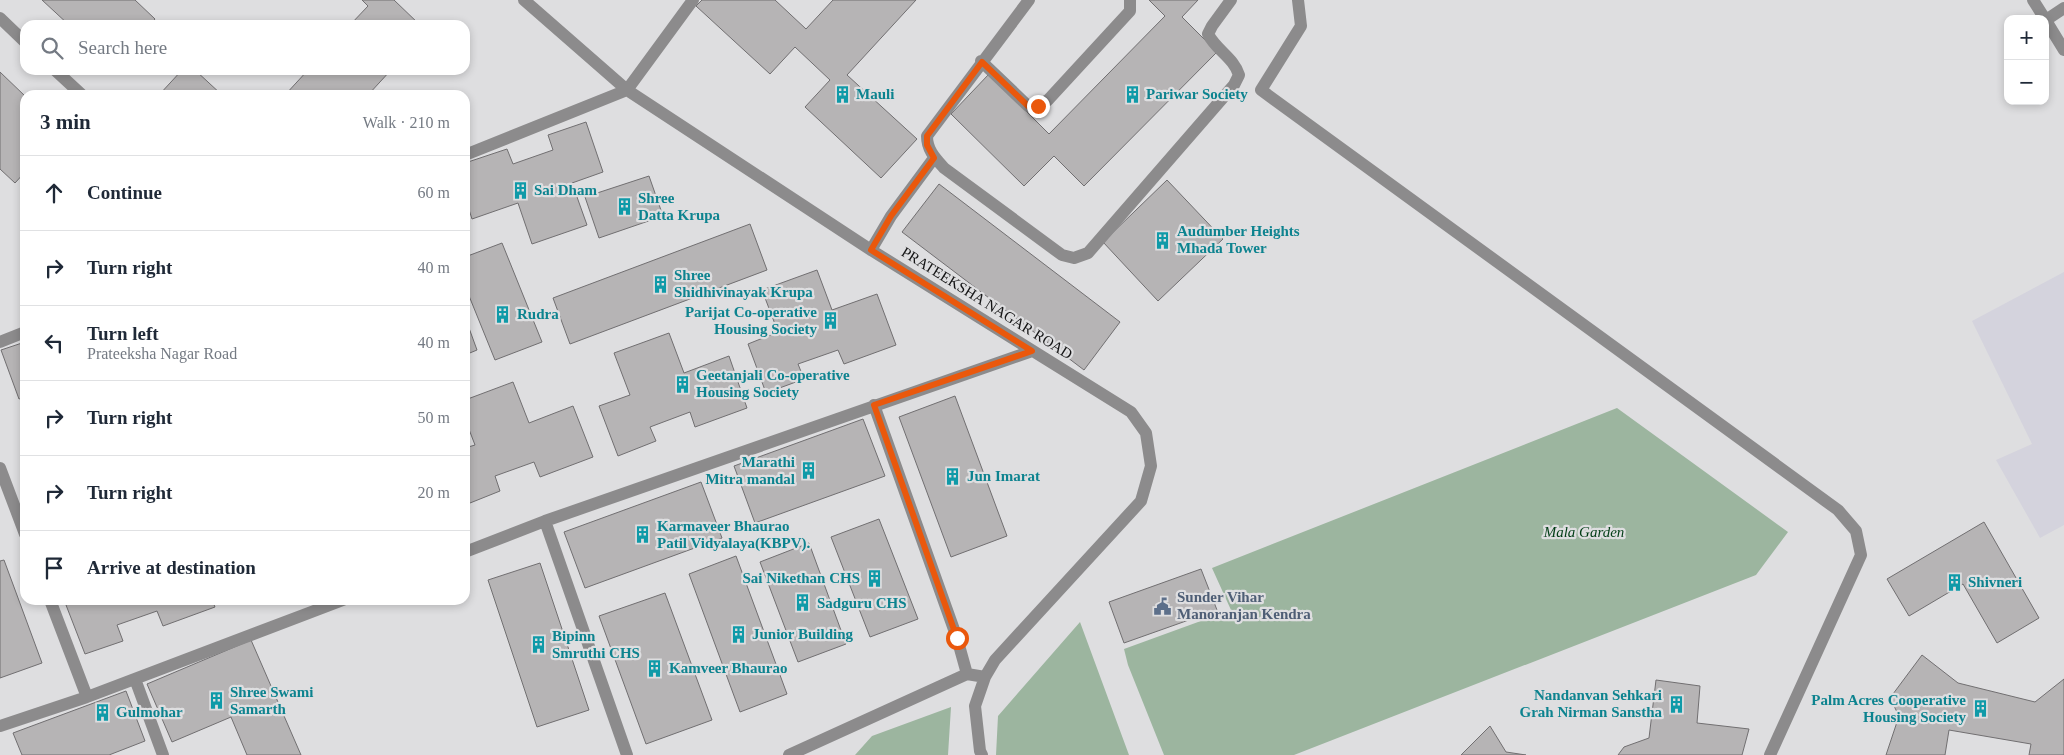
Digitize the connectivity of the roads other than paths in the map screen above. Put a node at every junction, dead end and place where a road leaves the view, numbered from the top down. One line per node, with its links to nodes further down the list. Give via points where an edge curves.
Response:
1 (524, 0): 18 (street, PRATEEKSHA NAGAR ROAD)
2 (693, 0): 18 (street)
3 (1028, 0): 15 (street)
4 (1130, 0): 15 (street, via 1130,11 1048,100 1038,106 1028,106)
5 (1231, 0): 20 (street, via 1208,34 1237,67 1239,75 1234,85 1088,252 1074,258 1062,255)
6 (1298, 0): 41 (street, via 1301,26 1260,90 1838,510 1856,531 1861,555)
7 (2033, 0): 9 (street)
8 (2064, 8): 10 (street)
9 (2042, 15)
10 (2049, 17)
11 (0, 18): 13 (street)
12 (2049, 26): 14 (street)
13 (20, 37)
14 (2064, 50)
15 (982, 62): 20 (street, via 927,136 927,145)
16 (60, 75): 17 (street)
17 (77, 90)
18 (627, 90): 19 (street); 21 (street, PRATEEKSHA NAGAR ROAD)
19 (470, 153)
20 (934, 158): 21 (street, via 891,216)
21 (871, 250): 24 (street, PRATEEKSHA NAGAR ROAD)
22 (20, 334): 23 (street)
23 (0, 342)
24 (1032, 351): 25 (street); 33 (street, PRATEEKSHA NAGAR ROAD, via 1131,412 1146,434 1151,466 1141,501 995,660)
25 (874, 405): 28 (street); 32 (street)
26 (0, 468): 27 (street)
27 (20, 521)
28 (545, 521): 29 (street); 39 (street)
29 (470, 550)
30 (52, 605): 35 (street)
31 (330, 605): 34 (street)
32 (967, 674): 33 (street); 37 (street)
33 (985, 677): 40 (street, PRATEEKSHA NAGAR ROAD, via 975,706)
34 (135, 679): 35 (street); 38 (street)
35 (87, 697): 36 (street)
36 (0, 726)
37 (795, 754)
38 (162, 755)
39 (627, 755)
40 (982, 755)
41 (1770, 755)

